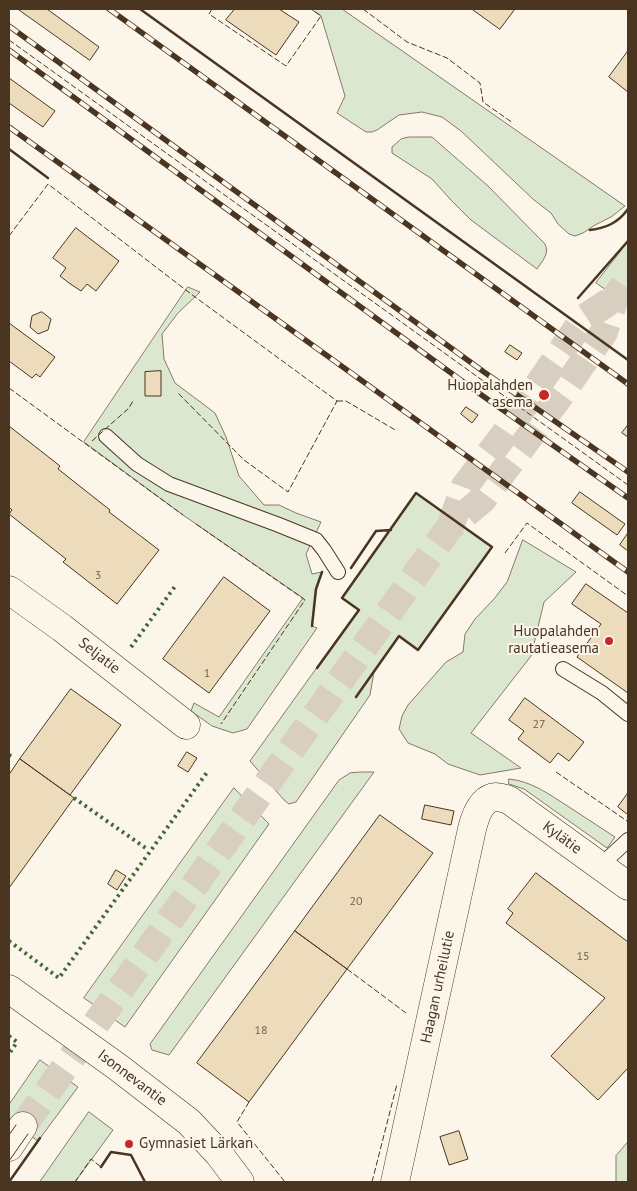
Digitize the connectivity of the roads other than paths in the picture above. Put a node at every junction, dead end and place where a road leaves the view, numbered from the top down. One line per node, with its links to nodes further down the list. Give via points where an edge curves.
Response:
1 (106, 436): 2 (lane, via 137,464 169,484 316,540)
2 (338, 572)
3 (9, 590): 6 (street, Seljatie)
4 (563, 669): 5 (lane)
5 (628, 714)
6 (186, 725)
7 (492, 798): 9 (street, Kylätie, via 509,800); 13 (street, Haagan urheilutie, via 481,806 472,829)
8 (628, 840): 9 (lane)
9 (600, 866): 10 (street, Kylätie)
10 (628, 886)
11 (9, 989): 12 (street, Isonnevantie, via 189,1122)
12 (240, 1182)
13 (396, 1182)

